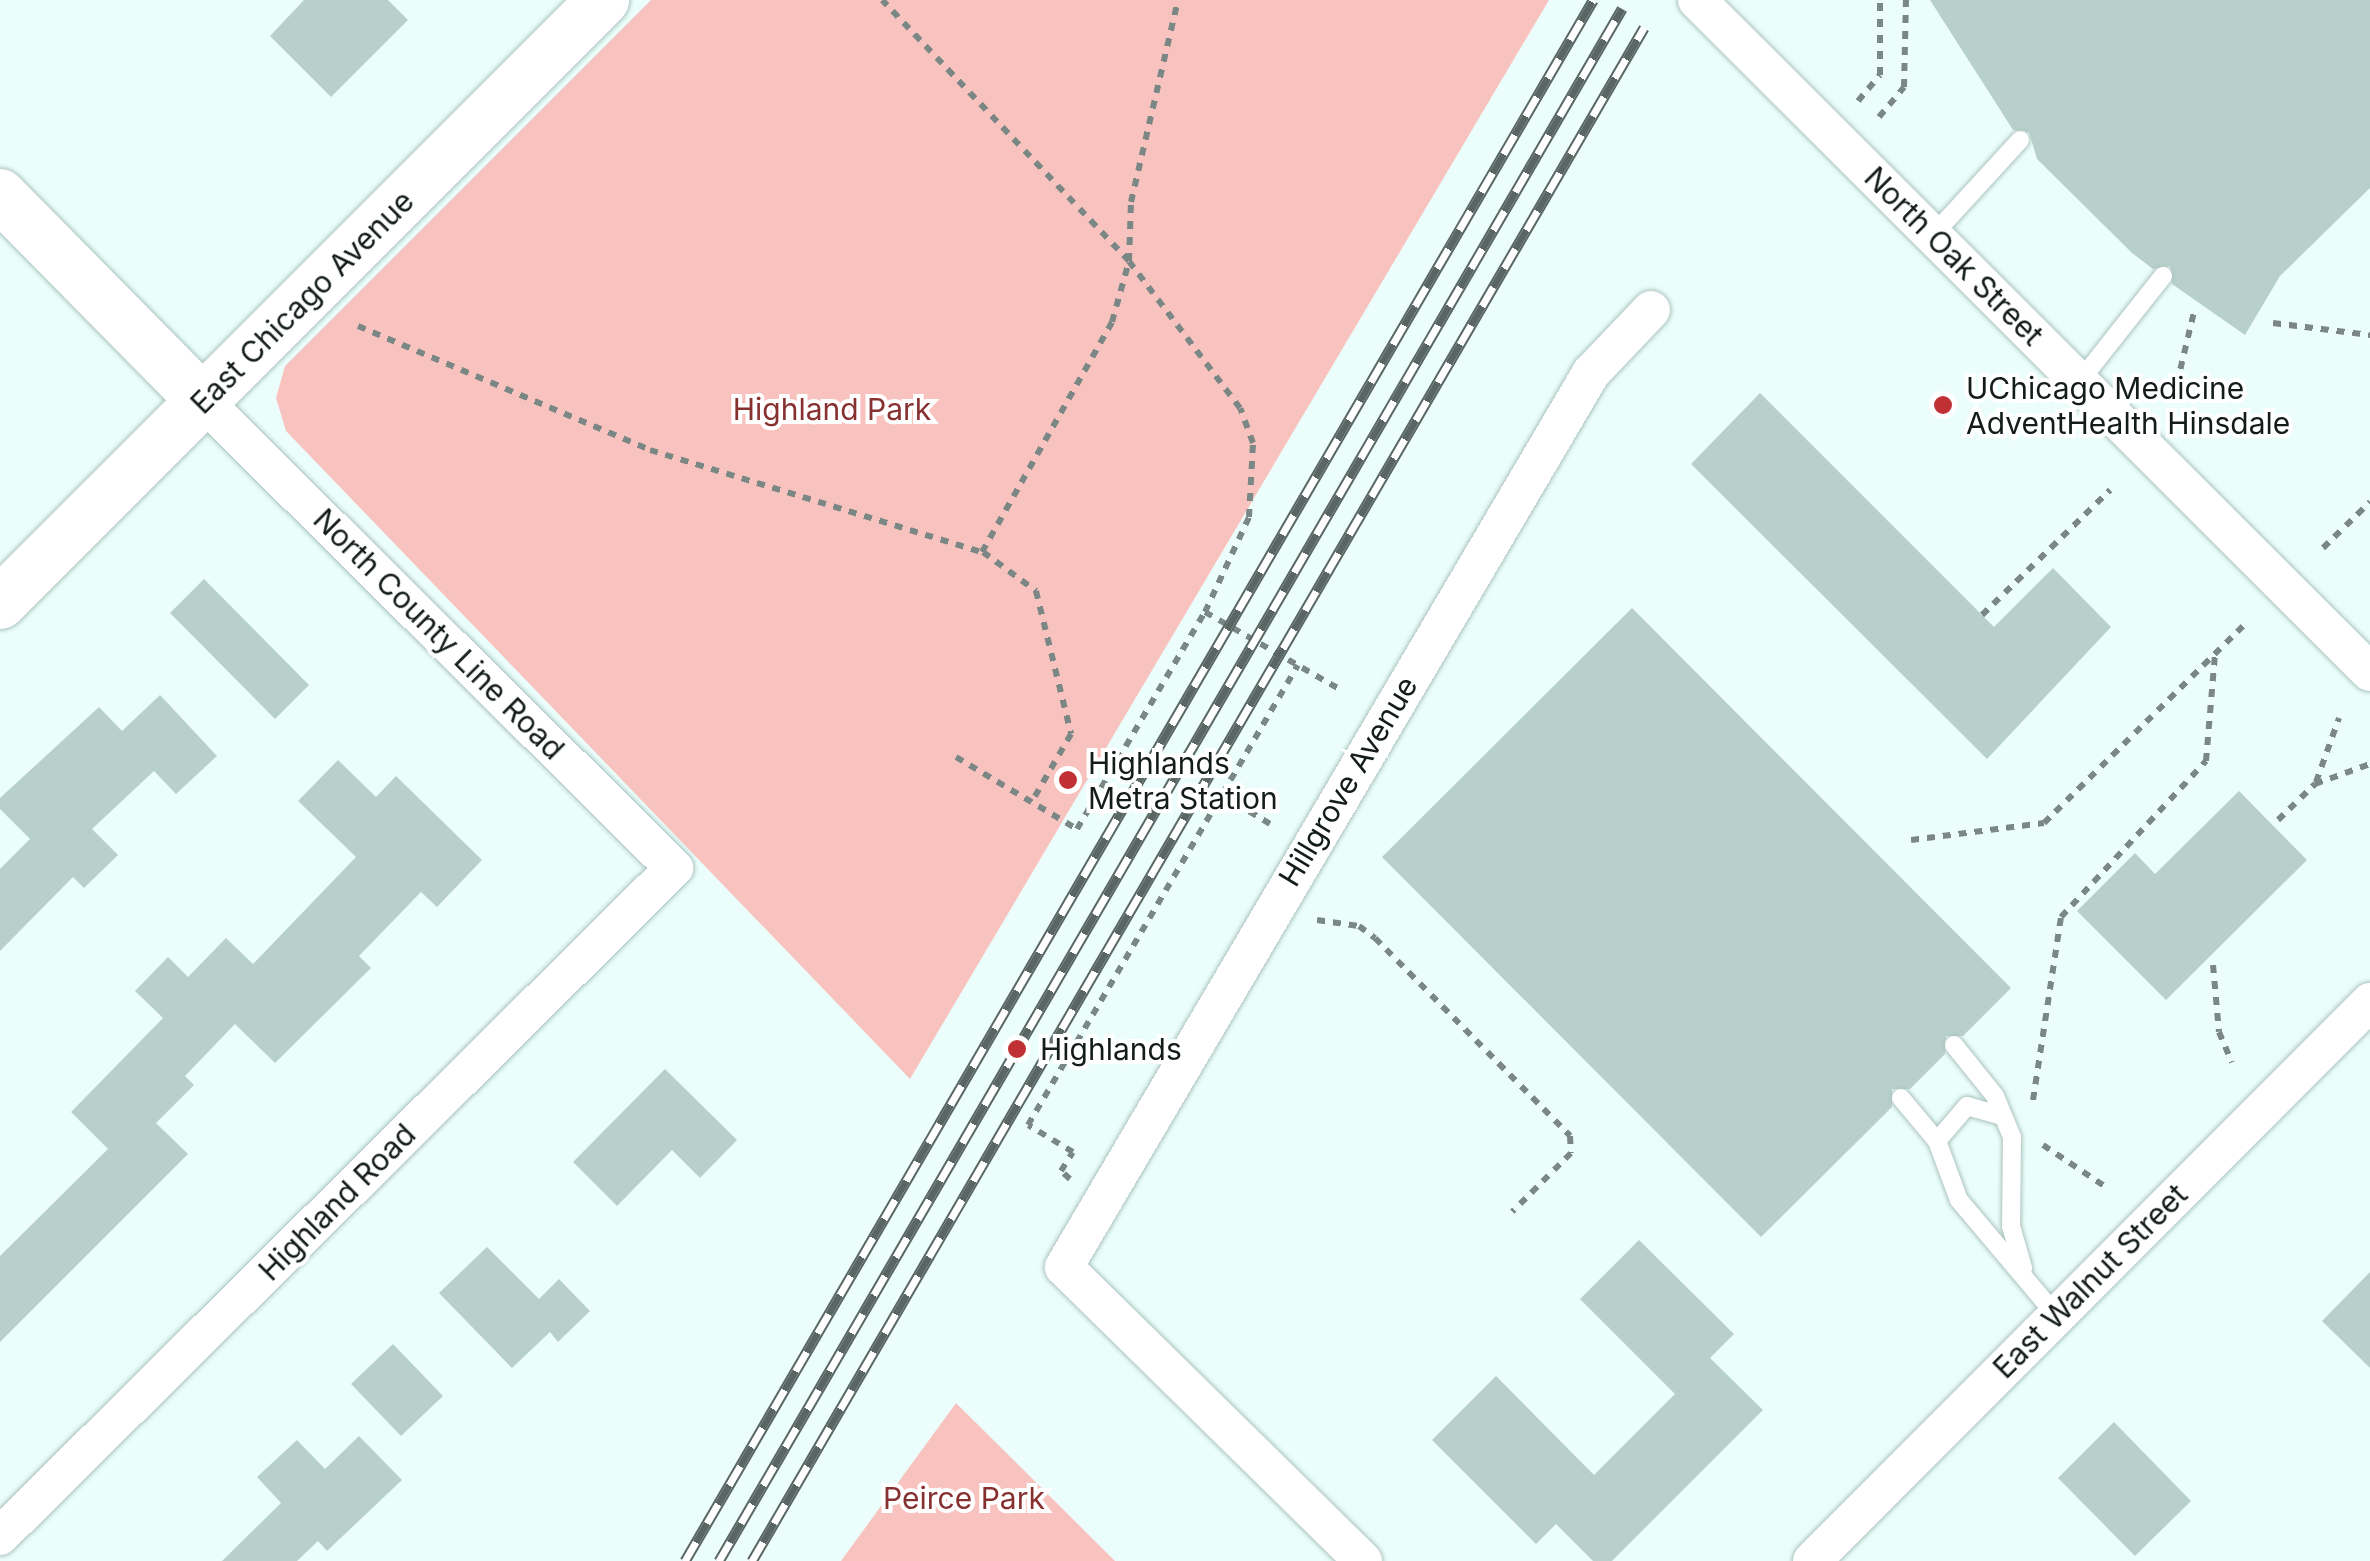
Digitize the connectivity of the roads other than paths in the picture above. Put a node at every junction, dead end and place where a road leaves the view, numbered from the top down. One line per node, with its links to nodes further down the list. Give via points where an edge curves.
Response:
1 (602, 0): 9 (main road, East Chicago Avenue)
2 (1697, 0): 5 (street, North Oak Street)
3 (2020, 140): 5 (lane)
4 (0, 194): 9 (main road)
5 (1933, 234): 8 (street, North Oak Street)
6 (2162, 276): 8 (lane)
7 (1651, 310): 21 (street, Hillgrove Avenue, via 1591,373 1064,1267)
8 (2080, 381): 11 (street, North Oak Street)
9 (204, 400): 10 (main road, East Chicago Avenue); 12 (street, North County Line Road)
10 (0, 603)
11 (2370, 672)
12 (674, 868): 20 (street, Highland Road)
13 (2370, 1002): 19 (street, East Walnut Street)
14 (1954, 1045): 16 (lane)
15 (1901, 1098): 17 (lane)
16 (2003, 1116): 17 (lane, via 1967,1106); 18 (lane, via 2012,1137 2011,1226)
17 (1937, 1140): 18 (lane, via 1958,1200)
18 (2023, 1269): 19 (lane)
19 (2056, 1315): 22 (street, East Walnut Street)
20 (0, 1536)
21 (1363, 1561)
22 (1812, 1561)

